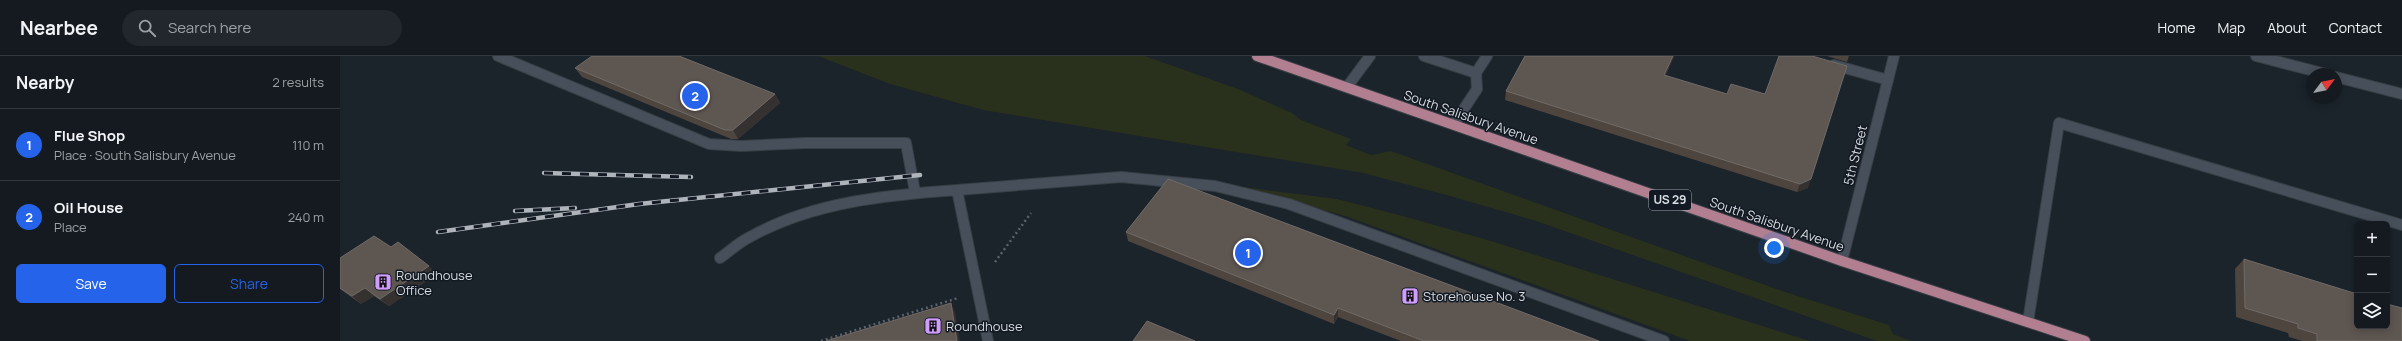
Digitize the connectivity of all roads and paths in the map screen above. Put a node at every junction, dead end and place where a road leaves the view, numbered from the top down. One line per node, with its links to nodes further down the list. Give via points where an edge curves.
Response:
1 (498, 56): 17 (street, via 710,144 741,146 906,143)
2 (1257, 56): 13 (main road, South Salisbury Avenue / US 29)
3 (1370, 56): 13 (street)
4 (1424, 56): 10 (street)
5 (1487, 56): 10 (street)
6 (1894, 56): 12 (street, 5th Street)
7 (2256, 56): 9 (street)
8 (1826, 62): 12 (street)
9 (2306, 69)
10 (1476, 73): 15 (street, via 1477,89)
11 (2342, 79): 14 (street)
12 (1888, 80): 21 (street, 5th Street)
13 (1347, 87): 15 (main road, South Salisbury Avenue / US 29)
14 (2402, 94)
15 (1454, 124): 21 (main road, South Salisbury Avenue / US 29)
16 (957, 190): 17 (street); 22 (street); 26 (street, via 1120,177 1215,186 1289,204)
17 (915, 192): 20 (street, via 833,206 782,221 749,238)
18 (1031, 213): 22 (path)
19 (2402, 225): 23 (street, via 2059,123)
20 (720, 258)
21 (1842, 261): 23 (main road, South Salisbury Avenue / US 29)
22 (977, 288): 24 (path, via 959,298); 25 (street)
23 (2028, 322): 27 (main road, South Salisbury Avenue / US 29)
24 (821, 341)
25 (988, 341)
26 (1664, 341)
27 (2085, 341)

